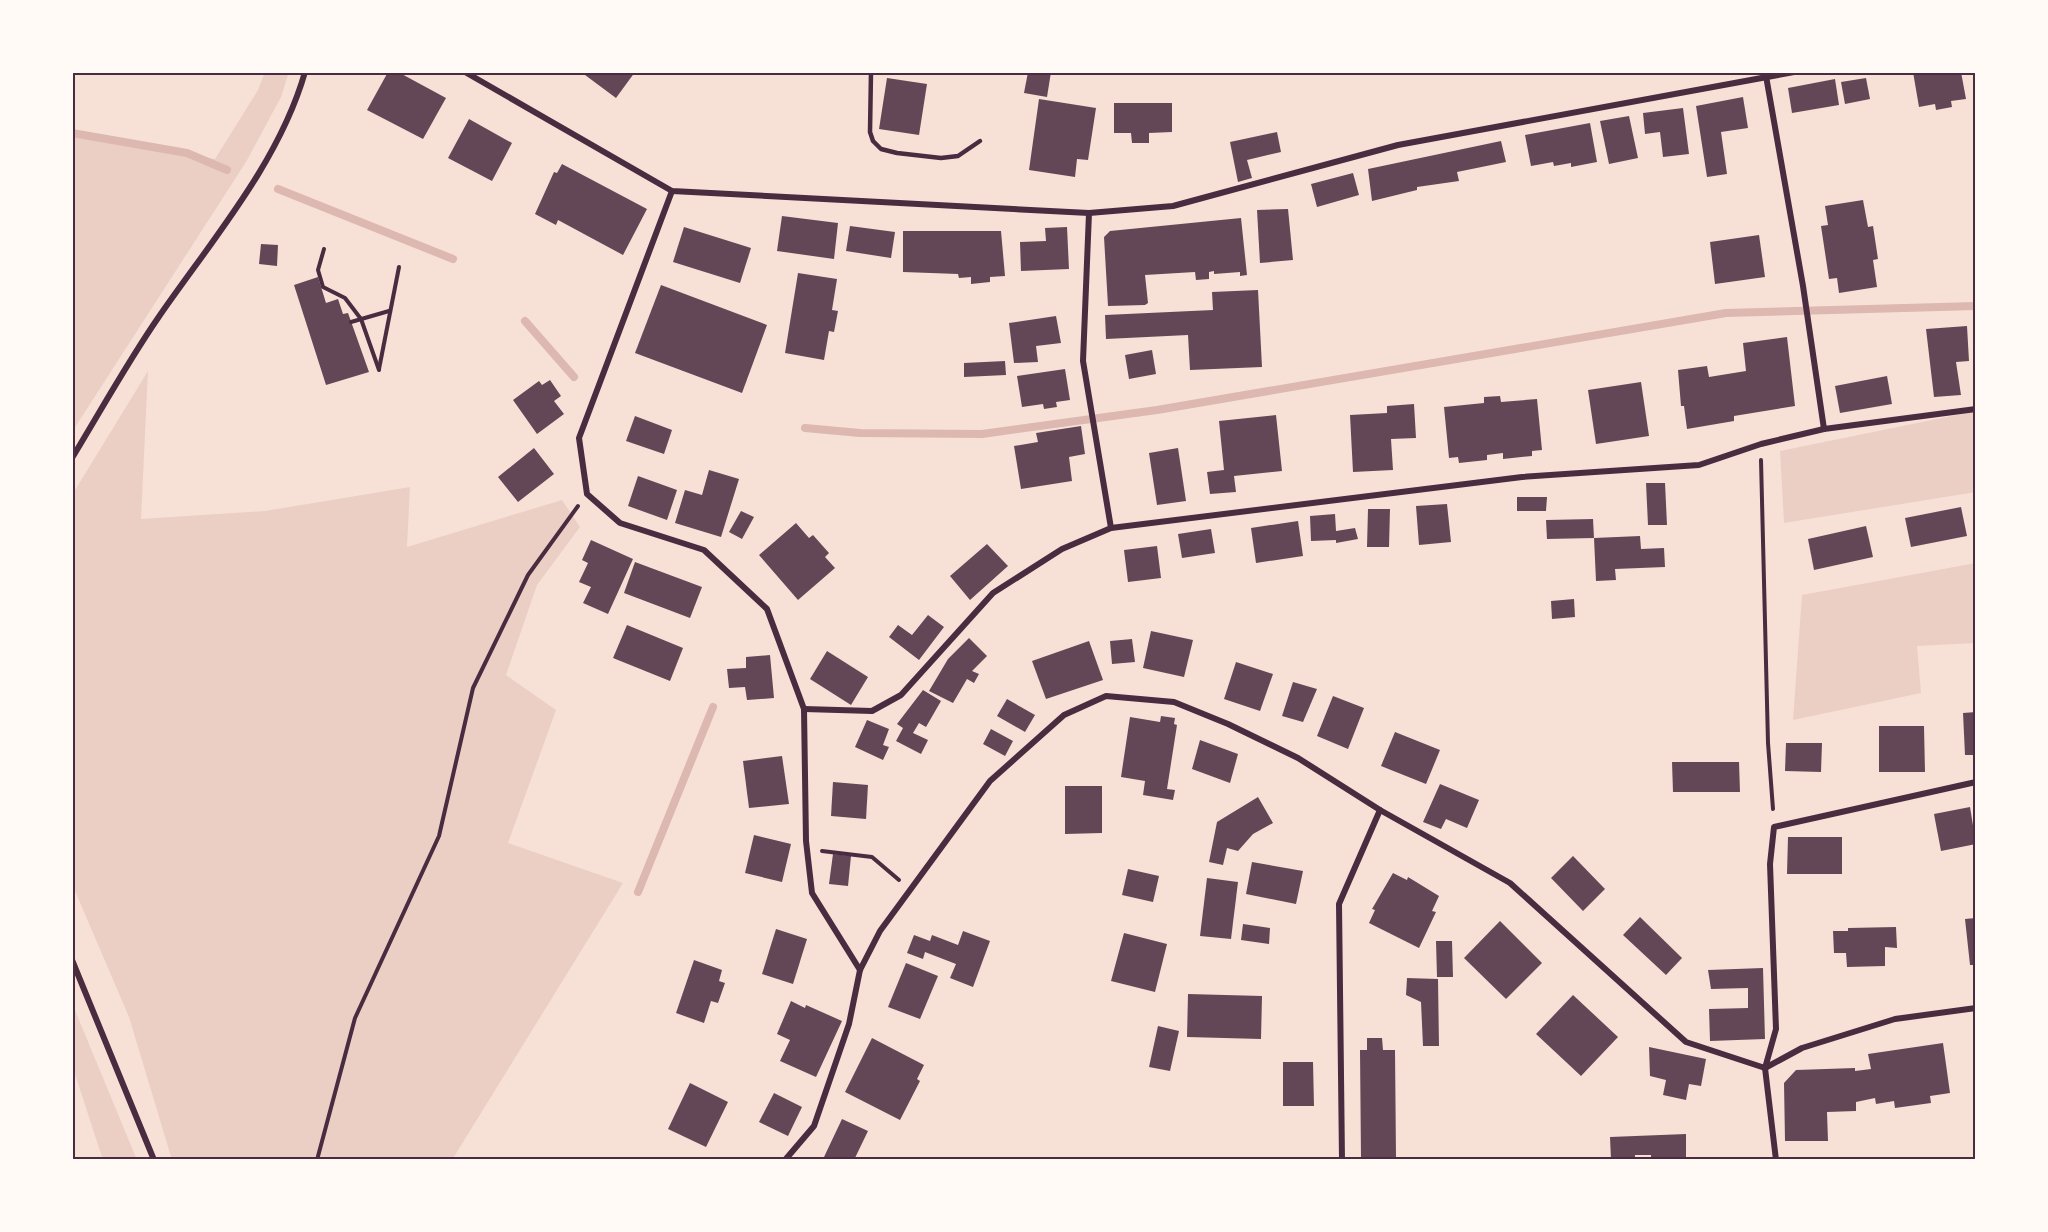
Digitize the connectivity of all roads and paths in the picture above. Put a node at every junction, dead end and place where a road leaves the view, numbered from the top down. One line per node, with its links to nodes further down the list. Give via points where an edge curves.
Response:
1 (305, 72): 17 (street, via 278,136 246,192 156,320)
2 (465, 72): 8 (street)
3 (871, 72): 7 (lane, via 870,132 881,149 941,158 958,156)
4 (1794, 72): 5 (street)
5 (1782, 73): 6 (street)
6 (1766, 76): 9 (street, via 1398,145 1173,206); 16 (street)
7 (980, 141)
8 (672, 191): 9 (street); 19 (street, via 579,438)
9 (1089, 213): 20 (street, via 1083,361)
10 (324, 249): 13 (path, via 318,270 323,286 345,298)
11 (399, 267): 12 (path)
12 (389, 311): 13 (path); 13 (path, via 379,370)
13 (361, 319): 14 (path)
14 (351, 322)
15 (1976, 409): 16 (street)
16 (1824, 429): 20 (street, via 1761,444 1699,465 1522,477)
17 (72, 458)
18 (1761, 467): 24 (path)
19 (587, 494): 21 (street, via 620,523 704,550 767,609); 32 (path, via 528,575 473,688 438,836 355,1018)
20 (1112, 528): 21 (street, via 1062,549 993,593 901,695 872,711)
21 (804, 709): 28 (street, via 806,841 812,893)
22 (1976, 782): 24 (street)
23 (1380, 810): 26 (street, via 1298,758 1228,724 1174,702 1106,696 1064,715 990,781); 30 (street, via 1510,883 1686,1042); 34 (street, via 1339,904)
24 (1774, 827): 30 (street, via 1770,864 1776,1029)
25 (832, 852): 26 (path, via 872,857)
26 (910, 888): 28 (street, via 880,931)
27 (72, 960): 31 (street)
28 (860, 970): 33 (street, via 849,1024 814,1126)
29 (1976, 1008): 30 (street, via 1895,1019 1802,1048)
30 (1766, 1068): 35 (street)
31 (154, 1160)
32 (317, 1160)
33 (785, 1160)
34 (1342, 1160)
35 (1776, 1160)

